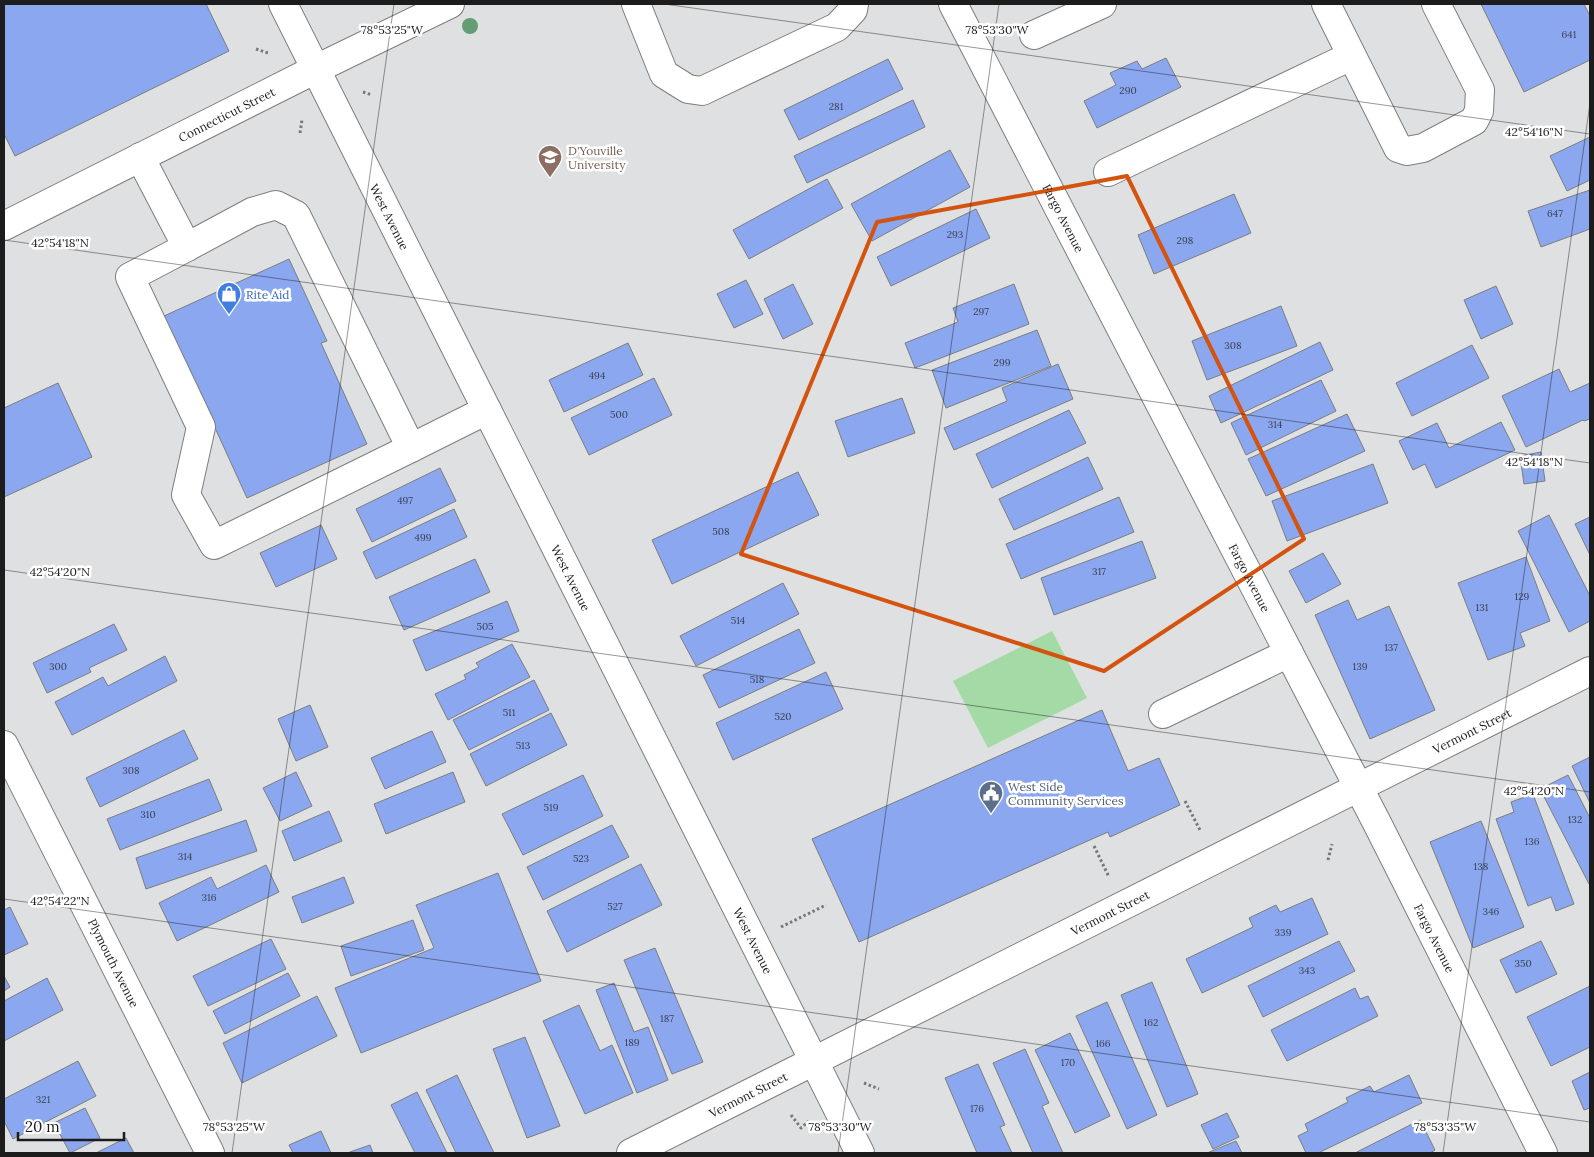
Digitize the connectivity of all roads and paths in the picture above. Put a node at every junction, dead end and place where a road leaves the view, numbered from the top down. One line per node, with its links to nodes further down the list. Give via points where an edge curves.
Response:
1 (283, 4): 13 (street, West Avenue)
2 (450, 4): 13 (street, Connecticut Street)
3 (854, 4): 8 (street, via 853,10 837,27 702,91 688,89 664,74)
4 (953, 4): 24 (street, Fargo Avenue)
5 (1102, 4): 9 (street)
6 (1326, 4): 12 (street)
7 (1436, 4): 12 (street, via 1480,90 1479,111 1474,121 1423,148 1407,151 1398,148)
8 (645, 7)
9 (1034, 36)
10 (256, 49): 11 (path)
11 (268, 53)
12 (1351, 56): 19 (street)
13 (316, 69): 18 (street, Connecticut Street); 22 (street, West Avenue)
14 (362, 92): 15 (path)
15 (372, 95)
16 (302, 120): 17 (path)
17 (300, 133)
18 (140, 158): 20 (street, Connecticut Street); 21 (street)
19 (1108, 172)
20 (4, 226)
21 (186, 247): 23 (street, via 252,212 276,205 296,215); 23 (street, via 130,277 201,427 186,495 214,545)
22 (487, 410): 23 (street); 37 (street, West Avenue)
23 (411, 448)
24 (1289, 653): 26 (street); 28 (street, Fargo Avenue)
25 (1590, 671): 28 (street, Vermont Street)
26 (1163, 714)
27 (4, 745): 42 (street, Plymouth Avenue)
28 (1358, 787): 37 (street, Vermont Street); 45 (street, Fargo Avenue)
29 (1185, 801): 30 (path)
30 (1203, 836)
31 (1332, 844): 33 (path)
32 (1094, 846): 34 (path)
33 (1328, 860)
34 (1111, 882)
35 (826, 905): 36 (path)
36 (775, 930)
37 (814, 1061): 43 (street, Vermont Street); 44 (street, West Avenue)
38 (864, 1083): 39 (path)
39 (879, 1089)
40 (791, 1116): 41 (path)
41 (801, 1128)
42 (210, 1153)
43 (630, 1153)
44 (860, 1153)
45 (1543, 1153)

